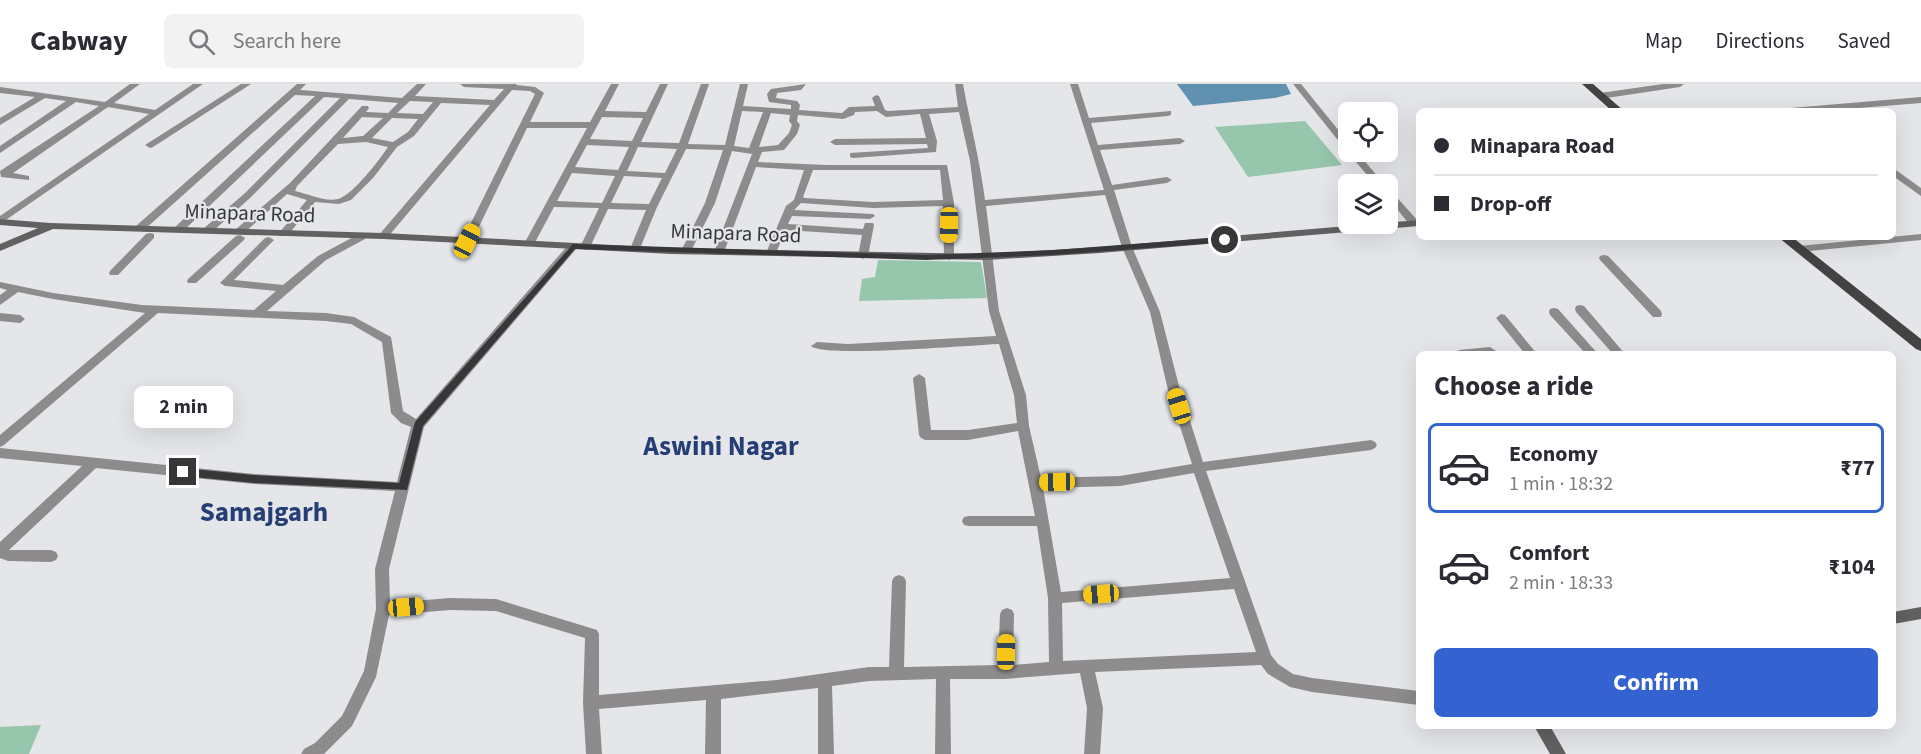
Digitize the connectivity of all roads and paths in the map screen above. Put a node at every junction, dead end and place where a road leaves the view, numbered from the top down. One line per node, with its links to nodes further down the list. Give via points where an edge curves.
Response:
1 (136, 84): 31 (street)
2 (199, 84): 39 (street)
3 (247, 84): 59 (street)
4 (302, 84): 19 (street)
5 (422, 84): 27 (street)
6 (464, 84): 17 (street)
7 (615, 84): 43 (street)
8 (664, 84): 45 (street)
9 (705, 84): 61 (street)
10 (744, 84): 32 (street)
11 (802, 84): 40 (street, via 771,94 772,100 794,103)
12 (959, 84): 36 (street)
13 (1074, 84): 47 (street)
14 (1296, 84): 51 (street)
15 (1587, 84): 22 (main road)
16 (1680, 84): 22 (street)
17 (511, 86): 30 (street); 50 (street, via 540,93)
18 (0, 90): 20 (street)
19 (293, 92): 21 (street); 96 (street)
20 (44, 95): 25 (street); 48 (street)
21 (321, 95): 23 (street); 97 (street)
22 (1600, 96): 34 (main road)
23 (346, 97): 26 (street); 98 (street)
24 (876, 98): 33 (street)
25 (74, 99): 31 (street); 64 (street)
26 (375, 99): 27 (street); 42 (street)
27 (405, 100): 28 (street); 44 (street)
28 (439, 100): 30 (street); 46 (street)
29 (1921, 100): 35 (street)
30 (496, 103): 103 (street)
31 (107, 104): 39 (street); 73 (street)
32 (739, 108): 37 (street); 62 (street)
33 (880, 108): 38 (street, via 886,114); 40 (street, via 849,110 851,113 843,116)
34 (1615, 108)
35 (1826, 108)
36 (962, 109): 38 (street); 84 (street)
37 (768, 110): 40 (street); 65 (street)
38 (924, 111): 54 (street)
39 (156, 112): 92 (street)
40 (795, 112): 65 (street, via 796,125 783,146)
41 (1168, 113): 47 (street)
42 (359, 114): 44 (street); 53 (street)
43 (599, 114): 45 (street); 49 (street)
44 (389, 116): 46 (street); 52 (street)
45 (648, 116): 58 (street)
46 (425, 117): 60 (street, via 411,134)
47 (1085, 121): 63 (street)
48 (0, 122)
49 (594, 124): 50 (street); 56 (street)
50 (524, 125): 110 (street)
51 (1338, 135)
52 (366, 139): 53 (street); 60 (street)
53 (335, 141): 78 (street)
54 (932, 141): 57 (street); 66 (street, via 933,150 928,152)
55 (1180, 141): 63 (street)
56 (586, 142): 58 (street); 70 (street)
57 (835, 142)
58 (635, 143): 61 (street); 71 (street)
59 (150, 145)
60 (394, 145): 81 (street, via 342,201)
61 (684, 146): 62 (street); 75 (street)
62 (730, 148): 65 (street); 117 (street, via 710,203)
63 (1094, 148): 79 (street)
64 (0, 150)
65 (753, 150): 68 (street, via 757,152)
66 (853, 155)
67 (1361, 162): 74 (street)
68 (752, 164): 69 (street); 118 (street)
69 (810, 167): 82 (street); 83 (street, via 944,167)
70 (570, 170): 71 (street); 85 (street)
71 (621, 172): 75 (street); 87 (street)
72 (1896, 173): 80 (street)
73 (2, 174): 76 (street)
74 (1371, 174)
75 (668, 176): 89 (street)
76 (26, 178)
77 (1167, 180): 79 (street)
78 (293, 185): 81 (street, via 290,192); 101 (street)
79 (1109, 190): 84 (street); 113 (street)
80 (1920, 191)
81 (313, 199): 100 (street)
82 (800, 200): 88 (street); 90 (street, via 793,203)
83 (949, 203): 88 (street); 121 (street)
84 (981, 203): 122 (street)
85 (551, 204): 87 (street); 111 (street)
86 (1398, 204): 93 (street)
87 (604, 205): 89 (street); 112 (street)
88 (873, 205): 91 (street)
89 (652, 207): 115 (street)
90 (788, 213): 91 (street); 95 (street)
91 (870, 216): 99 (street)
92 (0, 221): 94 (street, Minapara Road)
93 (1416, 223): 113 (street, Minapara Road)
94 (50, 226): 96 (street, Minapara Road); 114 (street)
95 (782, 227): 99 (street); 119 (street)
96 (140, 228): 97 (street, Minapara Road)
97 (178, 230): 98 (street, Minapara Road)
98 (207, 231): 101 (street, Minapara Road)
99 (868, 232): 120 (street)
100 (283, 234): 101 (street, Minapara Road); 104 (street, Minapara Road)
101 (240, 235): 125 (street)
102 (150, 236): 124 (street)
103 (383, 236): 104 (street, Minapara Road); 110 (street, Minapara Road)
104 (361, 237): 128 (street, via 322,258)
105 (1921, 237): 106 (street)
106 (1896, 239)
107 (269, 240): 128 (street, via 225,283)
108 (1788, 240): 116 (main road)
109 (1890, 240): 116 (street)
110 (467, 241): 111 (street, Minapara Road)
111 (529, 244): 112 (street, Minapara Road)
112 (579, 247): 115 (street, Minapara Road); 145 (street)
113 (1127, 247): 122 (street, Minapara Road); 151 (street, via 1155,312)
114 (0, 248)
115 (635, 249): 117 (street, Minapara Road)
116 (1799, 249): 140 (main road)
117 (686, 251): 118 (street, Minapara Road)
118 (718, 252): 119 (street, Minapara Road)
119 (771, 254): 120 (street, Minapara Road)
120 (863, 256): 121 (street, Minapara Road)
121 (949, 257): 122 (street, Minapara Road)
122 (987, 257): 138 (street, via 993,311)
123 (1604, 258): 133 (street)
124 (114, 273)
125 (192, 281)
126 (0, 285): 127 (street)
127 (16, 288): 129 (street); 131 (street)
128 (286, 289): 134 (street)
129 (0, 301)
130 (1580, 309): 143 (street)
131 (156, 310): 134 (street); 147 (street)
132 (1554, 312): 142 (street)
133 (1657, 314)
134 (255, 315): 145 (street, via 343,318 387,339 397,413)
135 (0, 317): 137 (street)
136 (1501, 318): 141 (street)
137 (20, 319)
138 (1001, 340): 139 (street, via 849,348); 146 (street, via 1020,395)
139 (817, 346)
140 (1921, 346)
141 (1528, 351)
142 (1589, 351)
143 (1616, 351)
144 (919, 378): 146 (street, via 925,435 968,435)
145 (418, 425): 153 (street)
146 (1023, 426): 152 (street)
147 (0, 442)
148 (1371, 445): 151 (street)
149 (0, 453): 150 (street)
150 (93, 464): 153 (street, via 254,479); 156 (street)
151 (1199, 468): 152 (street, via 1120,481); 159 (street)
152 (1036, 483): 155 (street)
153 (403, 487): 161 (street, via 382,569)
154 (969, 521): 155 (street)
155 (1042, 521): 160 (street)
156 (0, 551): 157 (street, via 8,555)
157 (51, 555)
158 (899, 580): 170 (street)
159 (1238, 583): 160 (street); 165 (street)
160 (1055, 598): 167 (street)
161 (383, 609): 174 (street, via 496,605 592,634); 176 (street, via 371,672 346,721)
162 (1921, 613): 164 (street)
163 (1007, 614): 168 (street)
164 (1896, 617)
165 (1265, 658): 166 (street); 173 (street, via 1290,680)
166 (1086, 666): 167 (street); 181 (street, via 1095,708)
167 (1056, 669): 168 (street)
168 (1005, 672): 169 (street)
169 (943, 673): 170 (street); 180 (street)
170 (897, 674): 171 (street)
171 (825, 681): 172 (street); 179 (street)
172 (714, 692): 174 (street); 178 (street)
173 (1416, 698)
174 (591, 703): 177 (street)
175 (1544, 729): 182 (street)
176 (309, 754)
177 (594, 754)
178 (713, 754)
179 (826, 754)
180 (943, 754)
181 (1092, 754)
182 (1558, 754)

